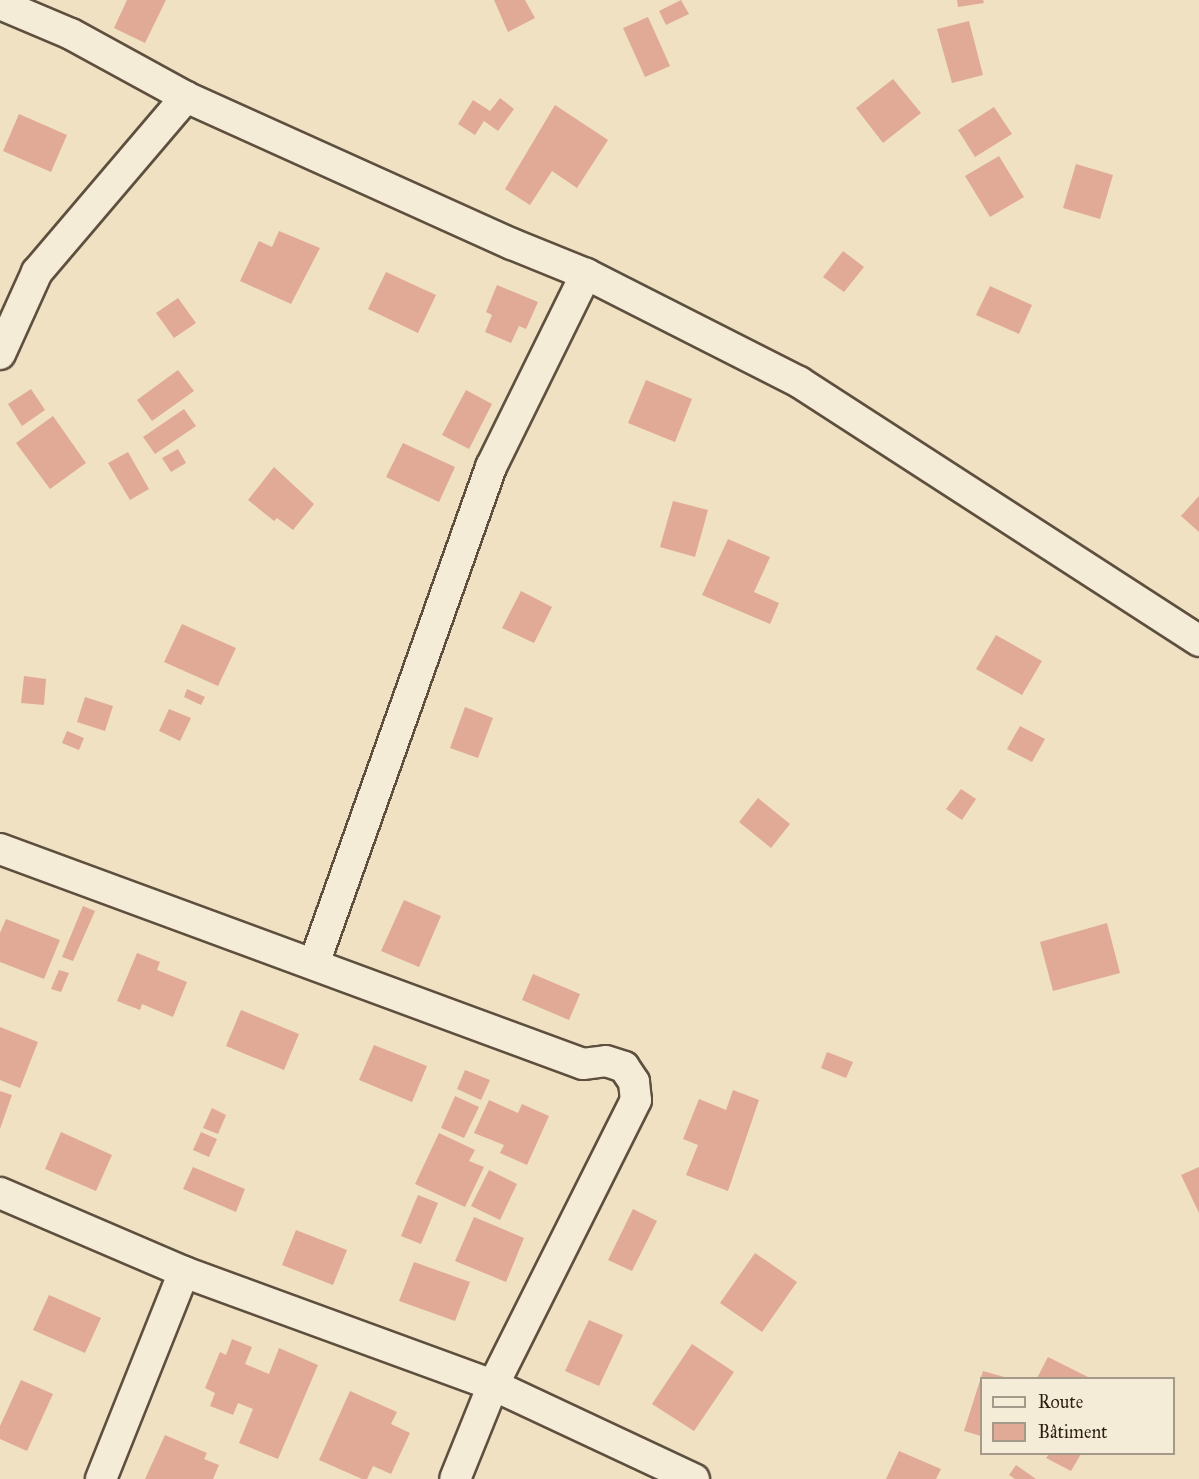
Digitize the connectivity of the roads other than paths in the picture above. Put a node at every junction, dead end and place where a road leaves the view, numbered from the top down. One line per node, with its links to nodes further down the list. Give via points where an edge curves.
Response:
1 (0, 3): 2 (street, via 71,34)
2 (186, 97): 3 (street, via 512,244); 4 (street, via 37,272)
3 (586, 273): 5 (street, via 799,382); 7 (street, via 490,467)
4 (0, 354)
5 (1199, 641)
6 (0, 849): 7 (street)
7 (314, 963): 10 (street, via 583,1064 606,1061 624,1066 634,1082 636,1100)
8 (0, 1193): 9 (street)
9 (184, 1272): 10 (street); 11 (street)
10 (492, 1385): 12 (street); 13 (street)
11 (101, 1479)
12 (455, 1479)
13 (694, 1479)

